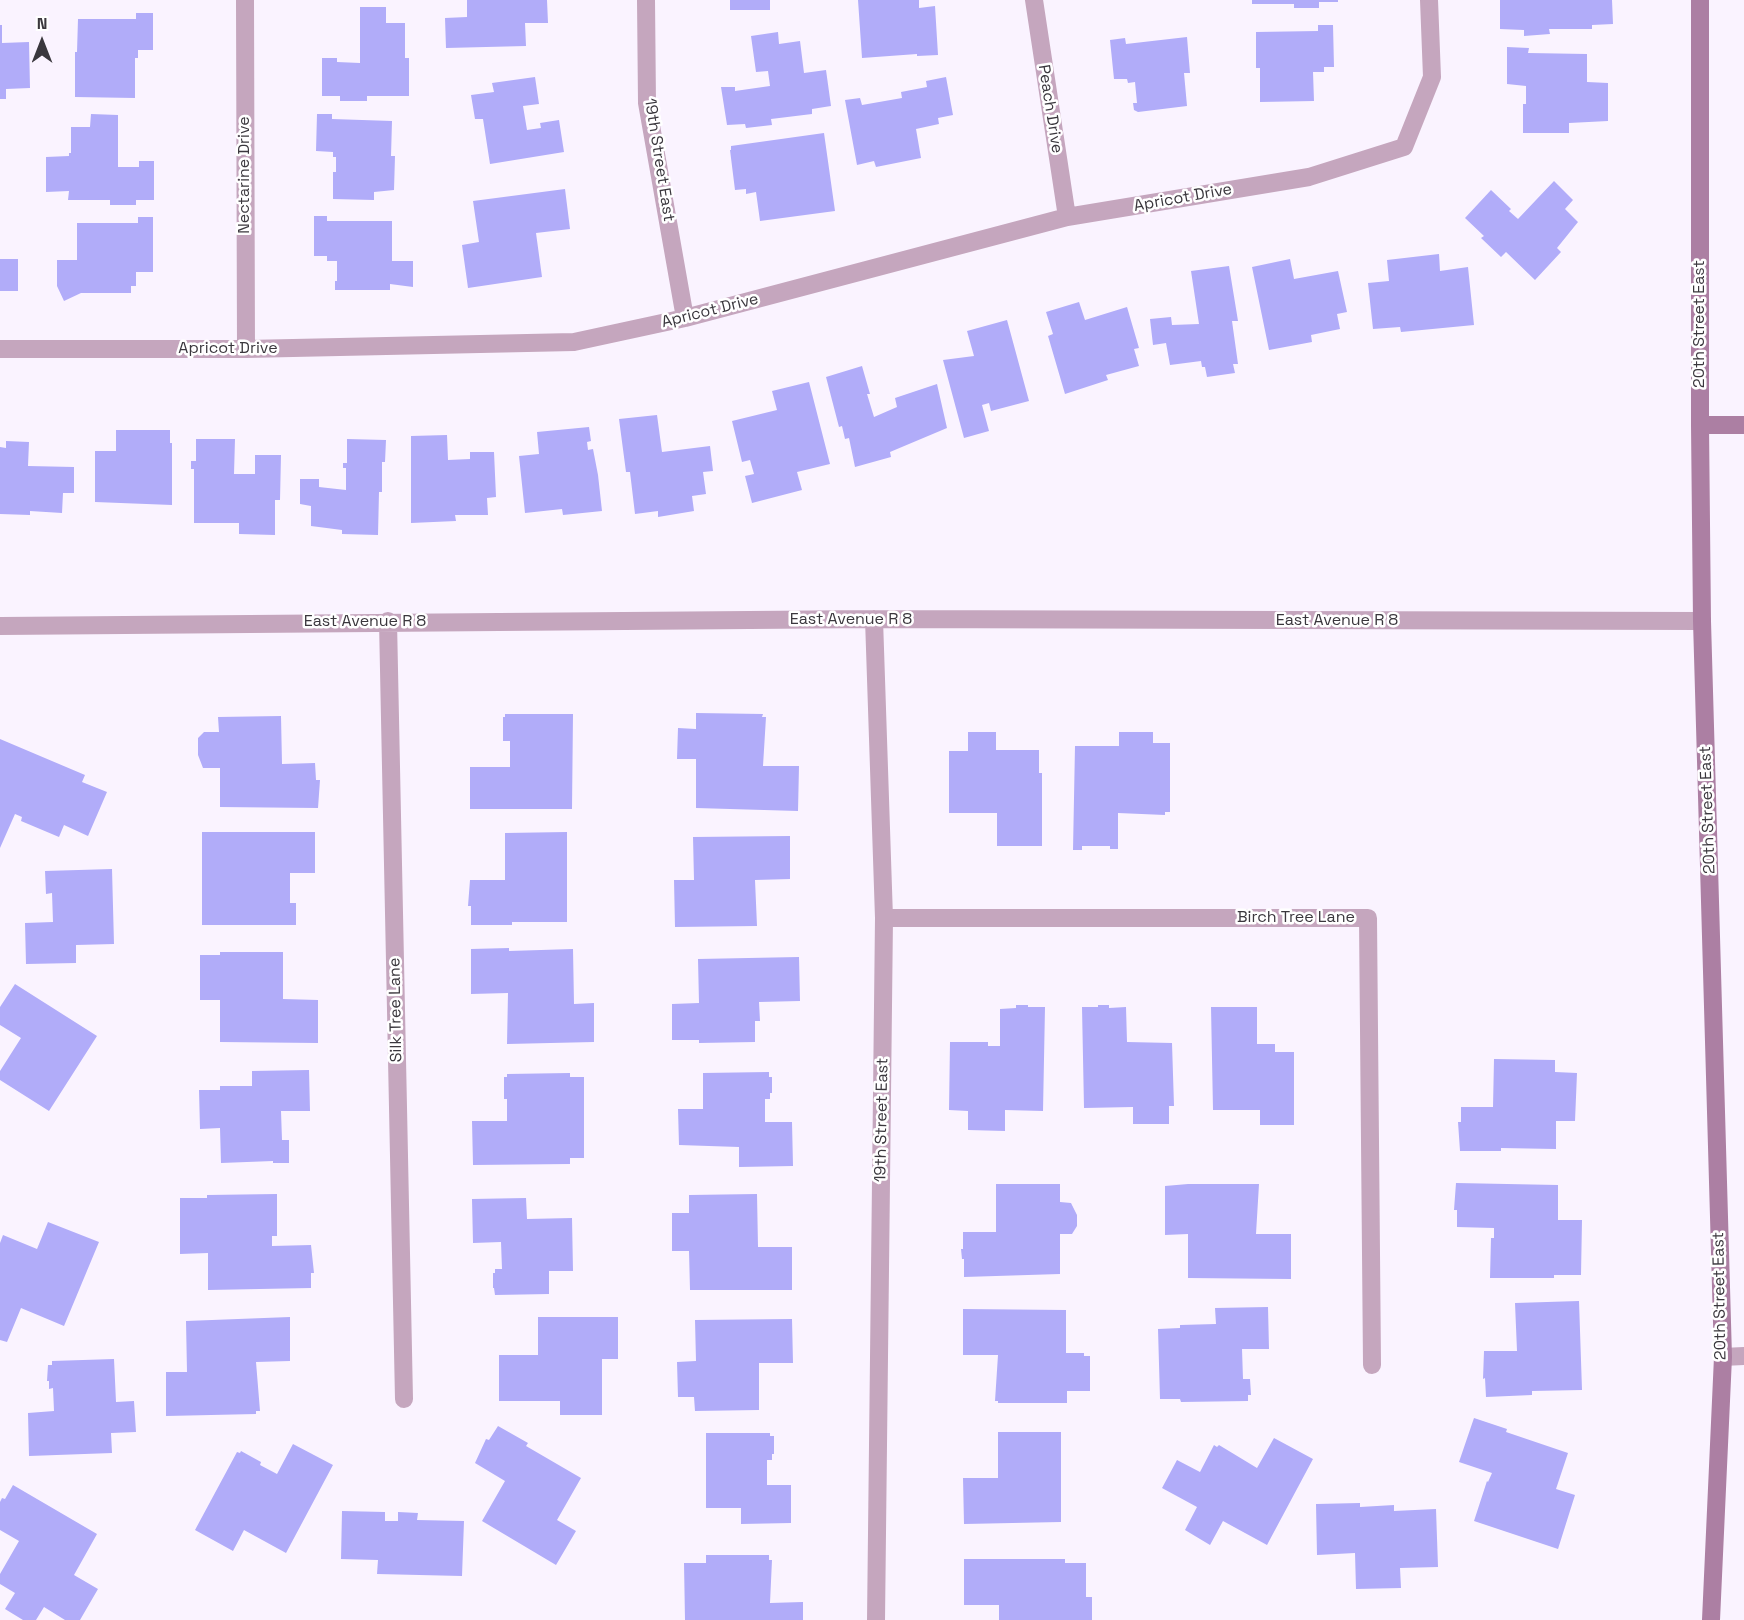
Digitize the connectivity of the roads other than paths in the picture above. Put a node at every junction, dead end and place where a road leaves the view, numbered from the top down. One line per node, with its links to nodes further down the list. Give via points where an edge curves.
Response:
1 (244, 0): 9 (street, Nectarine Drive)
2 (646, 0): 7 (street, 19th Street East, via 648,103)
3 (1034, 0): 6 (street, Peach Drive)
4 (1430, 0): 6 (street, Apricot Drive, via 1432,77 1404,147 1309,177)
5 (1700, 0): 10 (street, 20th Street East)
6 (1067, 217): 7 (street, Apricot Drive)
7 (686, 318): 9 (street, Apricot Drive, via 574,342)
8 (0, 349): 9 (street, Apricot Drive)
9 (246, 349)
10 (1700, 425): 11 (street); 14 (street, 20th Street East)
11 (1744, 425)
12 (874, 619): 13 (street, East Avenue R 8); 14 (street, East Avenue R 8); 16 (street, 19th Street East)
13 (388, 621): 15 (street, East Avenue R 8); 20 (street, Silk Tree Lane)
14 (1702, 621): 18 (street, 20th Street East)
15 (0, 626)
16 (884, 918): 19 (street, Birch Tree Lane, via 1368,918); 21 (street, 19th Street East)
17 (1744, 1356): 18 (street)
18 (1722, 1357): 22 (street, 20th Street East)
19 (1372, 1365)
20 (404, 1399)
21 (876, 1620)
22 (1711, 1620)

